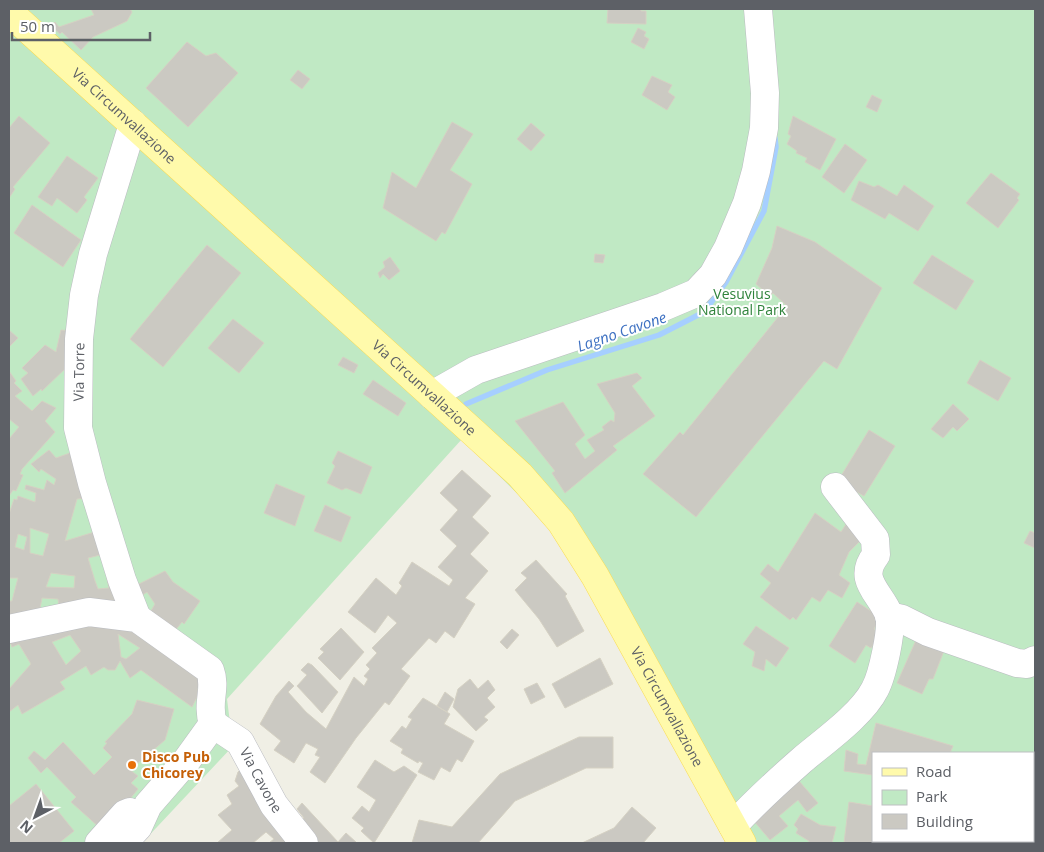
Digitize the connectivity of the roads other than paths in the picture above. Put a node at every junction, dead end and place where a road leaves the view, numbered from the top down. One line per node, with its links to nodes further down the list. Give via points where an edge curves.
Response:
1 (758, 9): 4 (street, via 764,93 762,137 747,203 713,275 696,293 663,307 476,370)
2 (9, 12): 3 (main road, Via Circumvallazione)
3 (132, 124): 4 (main road, Via Circumvallazione); 7 (street, Via Torre, via 93,254 84,296 79,340 78,428 122,580)
4 (440, 402): 12 (main road, Via Circumvallazione, via 520,475 561,522 595,576)
5 (835, 487): 6 (street, via 875,539 876,555 868,565 868,572 877,598)
6 (889, 616): 9 (street, via 902,618 928,632 1017,664); 12 (street, via 884,664 875,690 849,720 800,762)
7 (137, 618): 8 (street, via 89,612); 10 (street, via 210,670 213,678 209,711)
8 (9, 629)
9 (1035, 660)
10 (213, 724): 11 (street); 15 (street, Via Cavone, via 240,742 277,810)
11 (148, 805): 13 (street, via 125,814); 14 (street, via 138,827)
12 (737, 834)
13 (99, 843)
14 (123, 843)
15 (304, 843)

